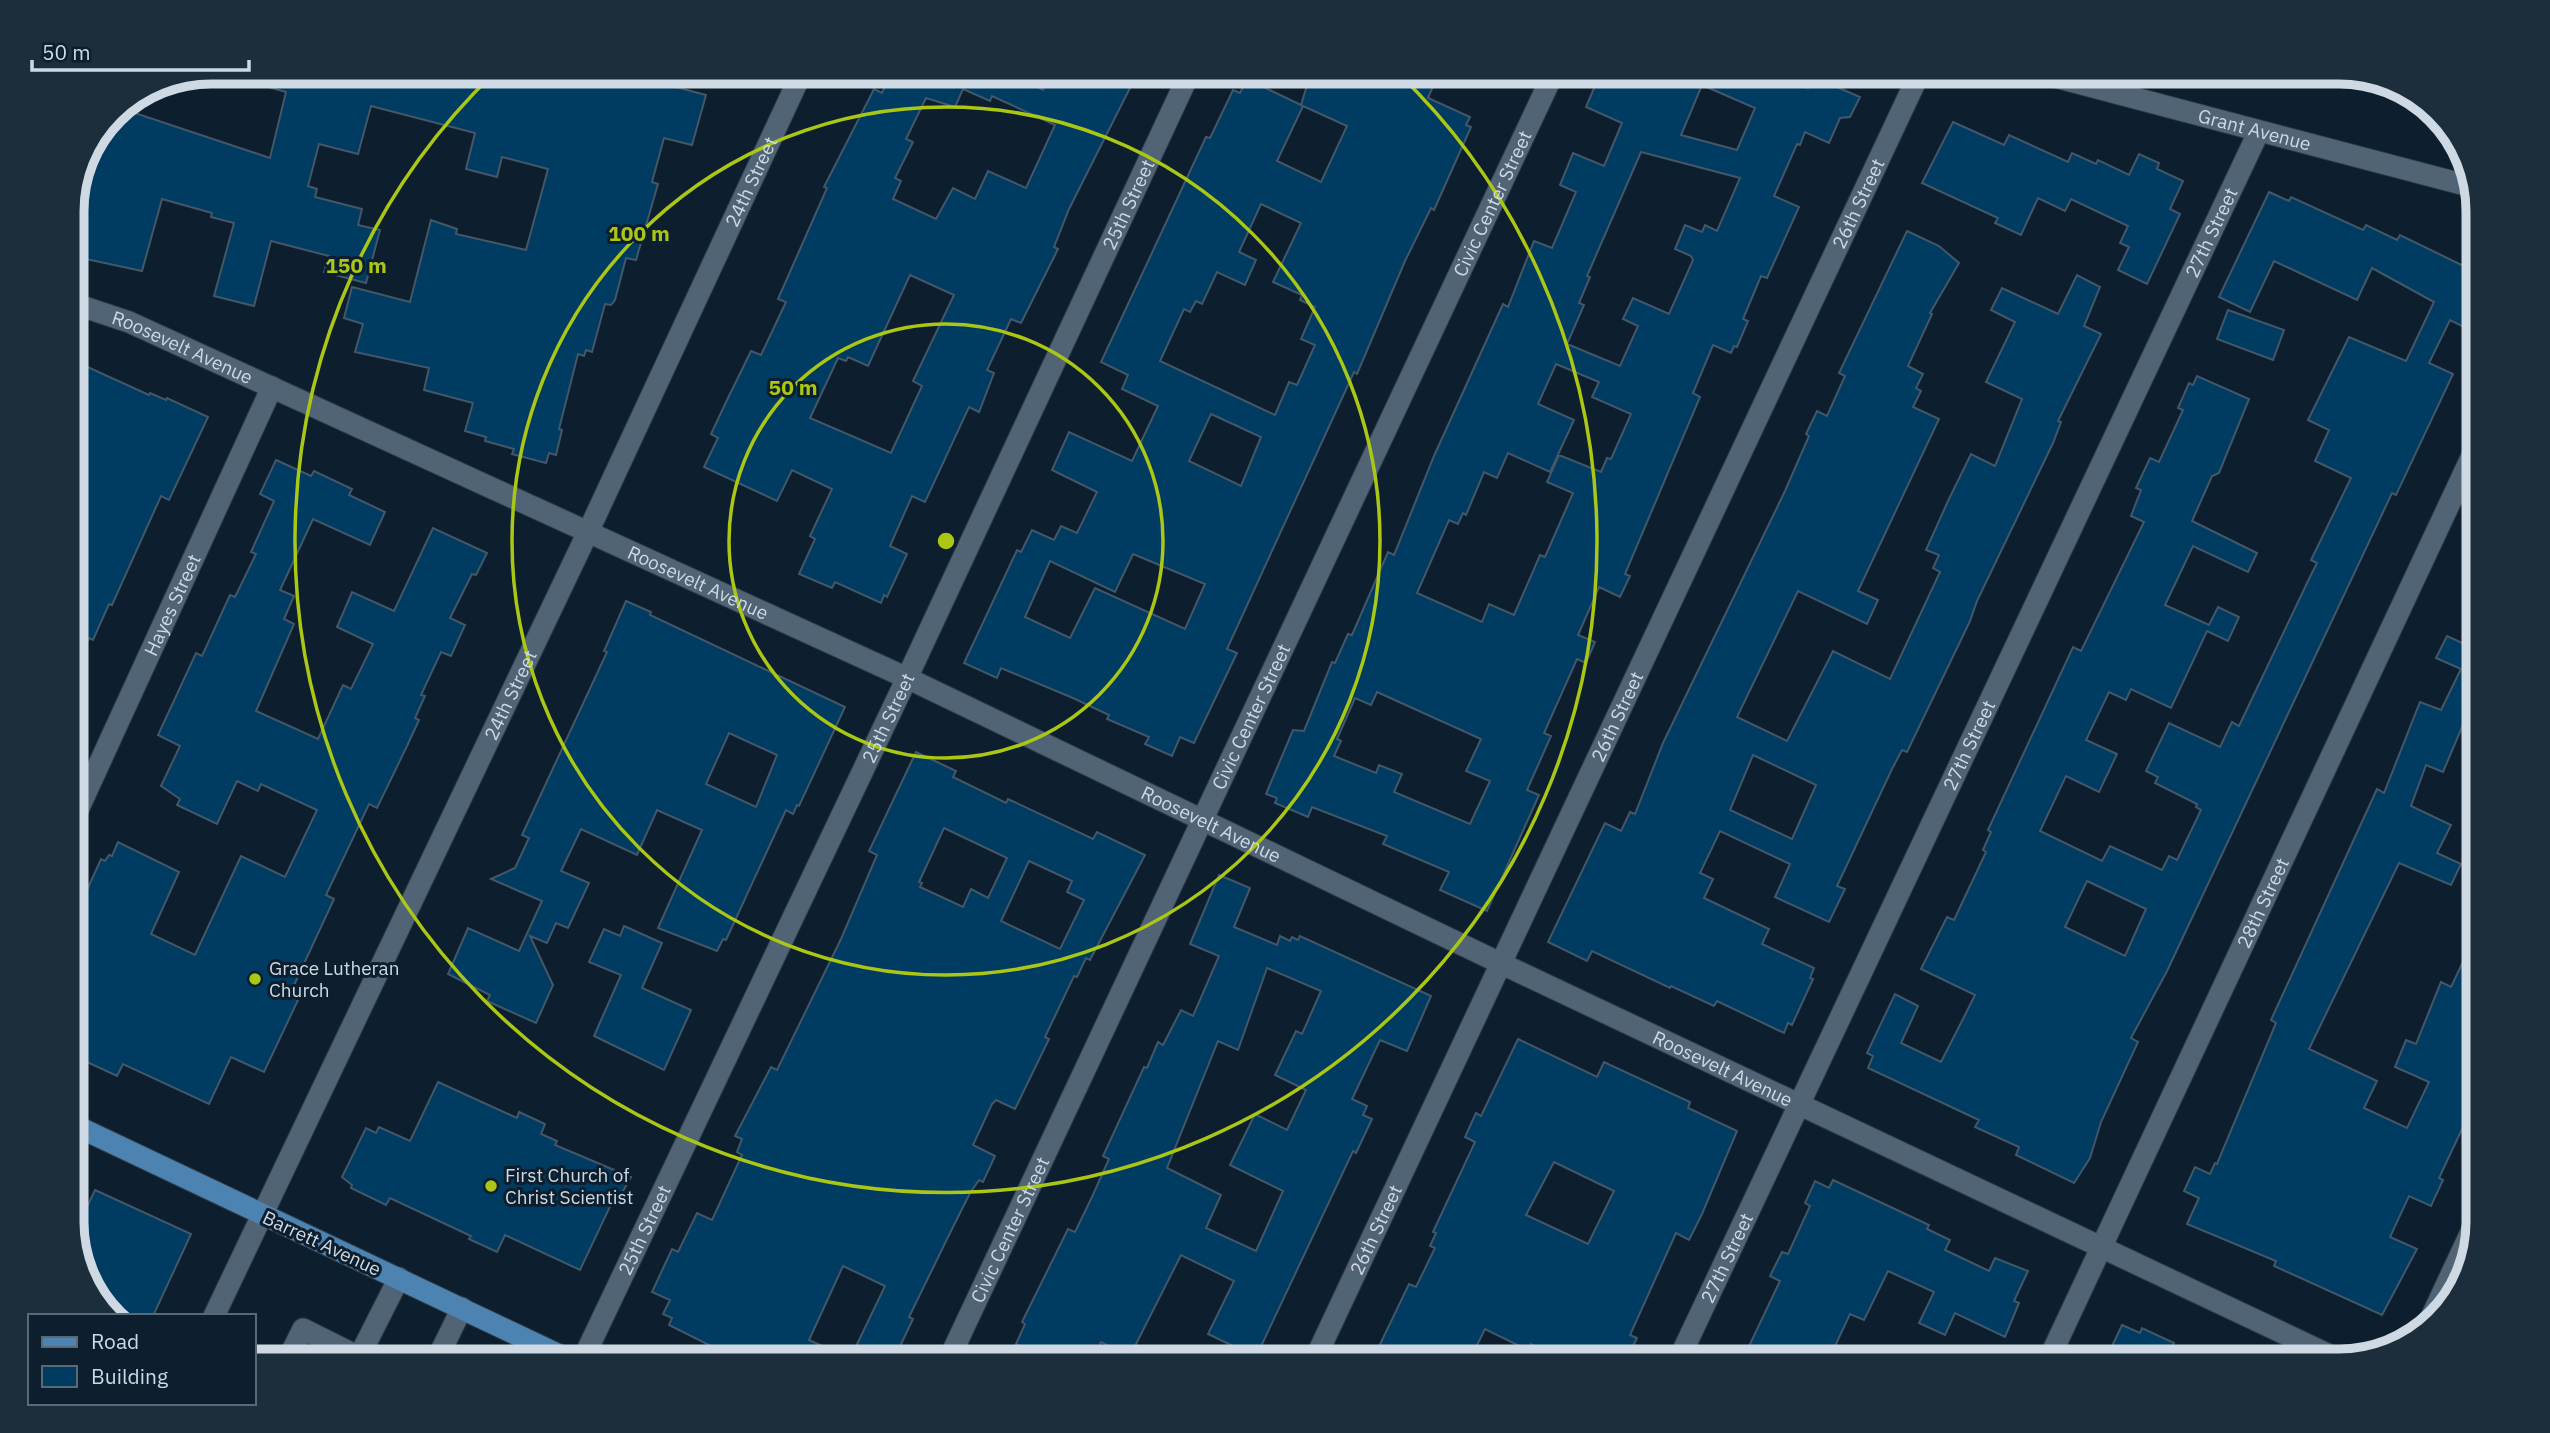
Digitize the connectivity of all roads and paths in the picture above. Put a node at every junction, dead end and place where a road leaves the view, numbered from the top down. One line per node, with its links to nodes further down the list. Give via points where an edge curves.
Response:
1 (797, 84): 11 (street, 24th Street)
2 (1184, 84): 12 (street, 25th Street)
3 (1548, 84): 14 (street, Civic Center Street)
4 (1914, 84): 15 (street, 26th Street)
5 (2081, 84): 6 (street, Grant Avenue)
6 (2259, 131): 7 (street, Grant Avenue); 16 (street, 27th Street)
7 (2464, 185)
8 (84, 307): 9 (street, Roosevelt Avenue, via 129,322)
9 (272, 387): 11 (street, Roosevelt Avenue); 13 (street, Hayes Street)
10 (2466, 469): 19 (street, 28th Street)
11 (587, 532): 12 (street, Roosevelt Avenue); 18 (street, 24th Street)
12 (907, 678): 14 (street, Roosevelt Avenue); 30 (street, 25th Street)
13 (84, 797)
14 (1203, 820): 15 (street, Roosevelt Avenue); 31 (street, Civic Center Street)
15 (1500, 963): 16 (street, Roosevelt Avenue); 32 (street, 26th Street)
16 (1800, 1105): 19 (street, Roosevelt Avenue); 33 (street, 27th Street)
17 (84, 1131): 18 (main road, Barrett Avenue)
18 (262, 1215): 21 (main road, Barrett Avenue); 24 (street, 24th Street)
19 (2102, 1247): 34 (street, 28th Street); 35 (street, Roosevelt Avenue)
20 (2463, 1249): 22 (street)
21 (399, 1278): 23 (main road, Barrett Avenue); 27 (street)
22 (2438, 1302)
23 (463, 1308): 28 (street); 29 (main road, Barrett Avenue)
24 (216, 1314)
25 (294, 1349): 26 (street, via 303,1329)
26 (341, 1349)
27 (367, 1349)
28 (442, 1349)
29 (547, 1349)
30 (588, 1349)
31 (954, 1349)
32 (1320, 1349)
33 (1684, 1349)
34 (2054, 1349)
35 (2317, 1349)

